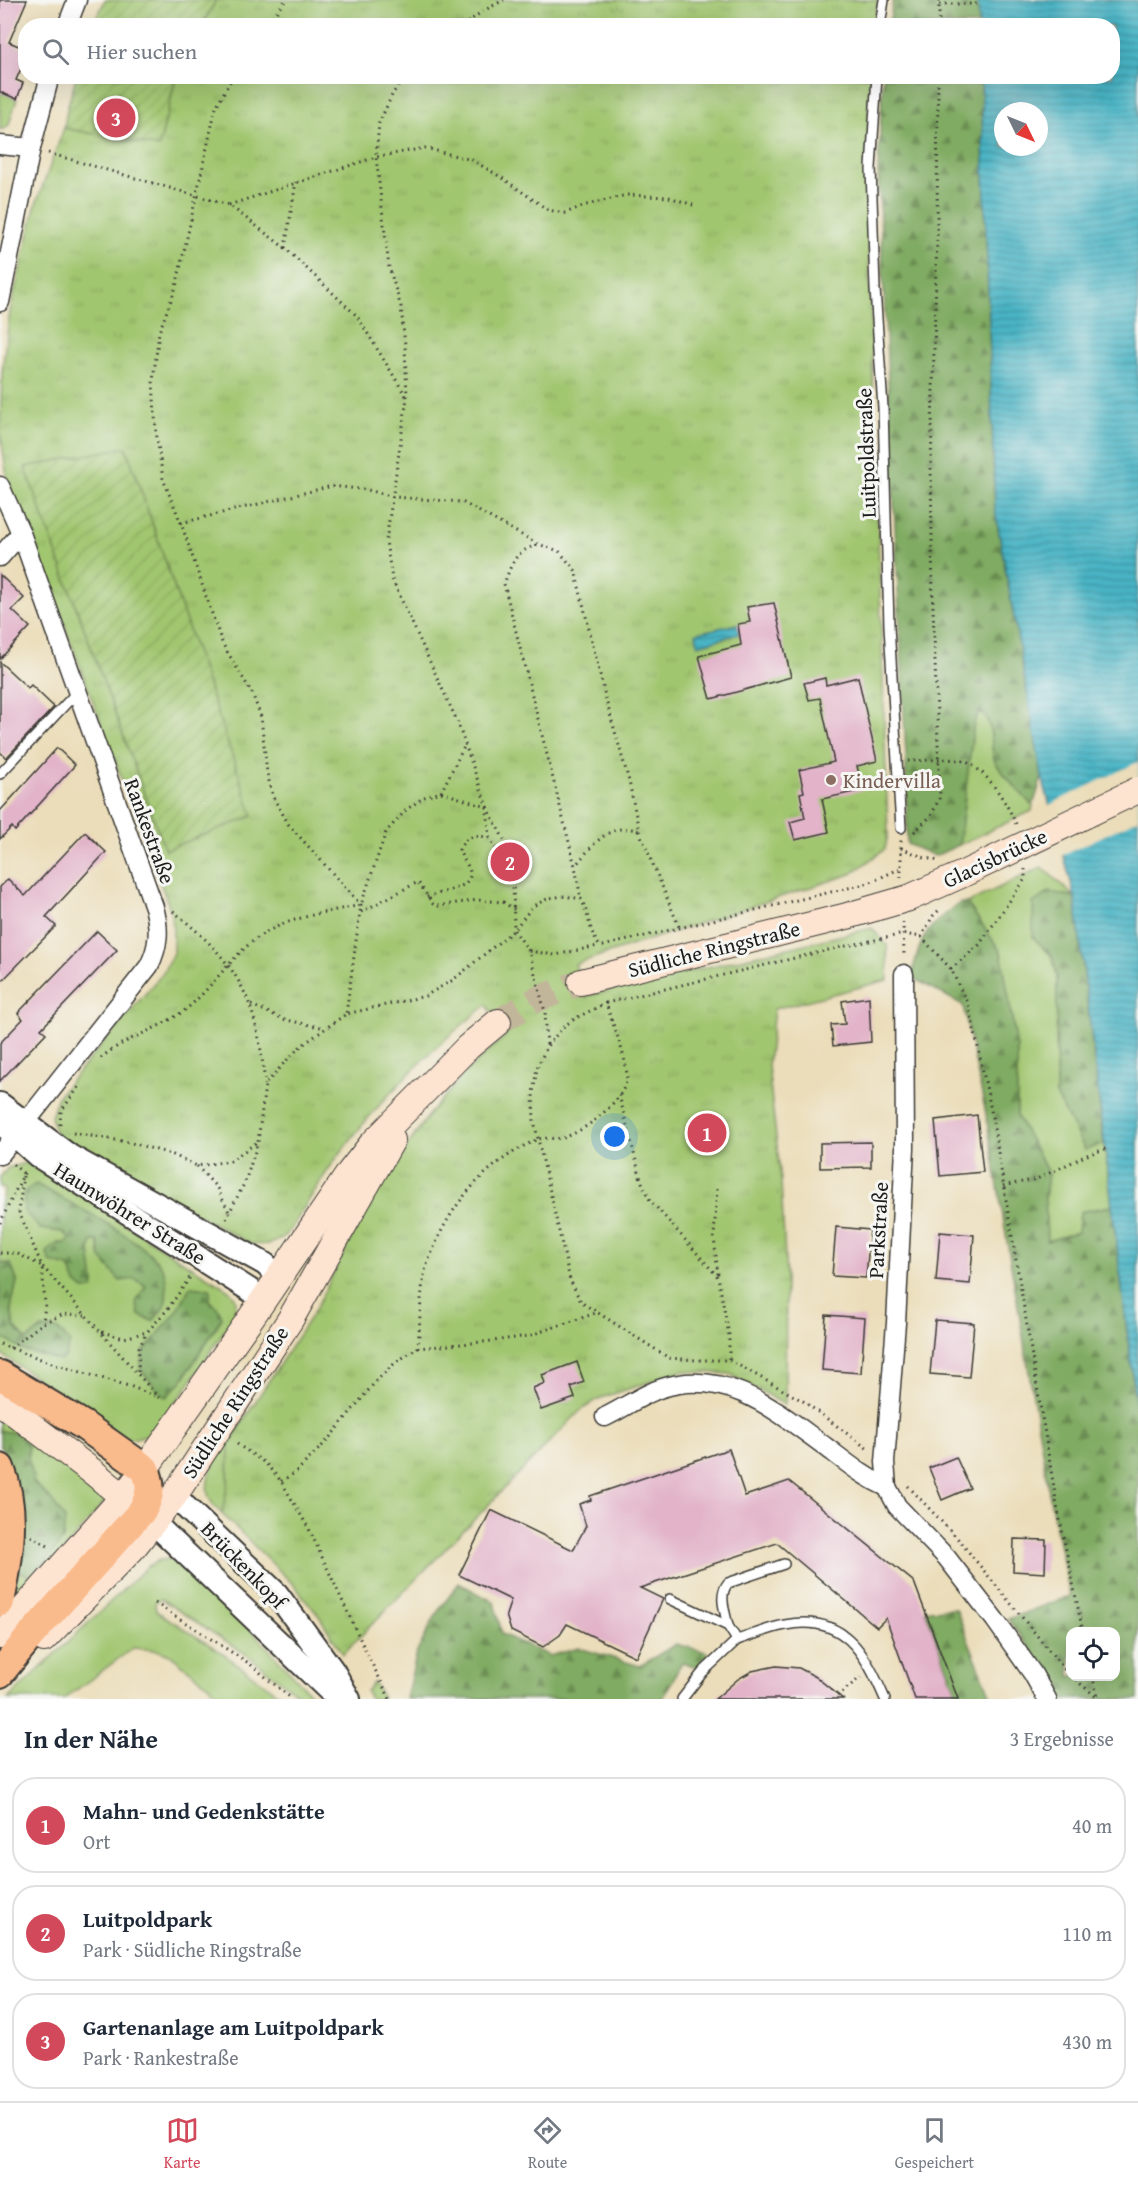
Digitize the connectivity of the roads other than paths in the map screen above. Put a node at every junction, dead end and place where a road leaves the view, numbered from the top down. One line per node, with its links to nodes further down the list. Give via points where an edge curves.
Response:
1 (77, 0): 3 (street)
2 (884, 0): 4 (lane)
3 (70, 18)
4 (881, 18)
5 (49, 84): 8 (street)
6 (876, 84): 16 (lane, Luitpoldstraße, via 871,168)
7 (0, 145): 8 (street)
8 (31, 148): 9 (street)
9 (0, 302)
10 (0, 486): 11 (street, Rankestraße)
11 (21, 534): 12 (street); 13 (street, Rankestraße)
12 (0, 557)
13 (77, 692): 14 (lane); 23 (street, Rankestraße, via 154,907 159,938 149,966)
14 (0, 774)
15 (1138, 790): 17 (main road, Glacisbrücke, bridge, via 909,898)
16 (901, 828)
17 (847, 916): 19 (main road, Südliche Ringstraße)
18 (904, 974): 31 (street, Parkstraße, via 905,1148 885,1462)
19 (581, 982)
20 (498, 1022): 21 (main road, Südliche Ringstraße)
21 (426, 1090): 25 (main road, Südliche Ringstraße, via 350,1172 298,1247); 25 (main road, Südliche Ringstraße, via 391,1140 315,1274)
22 (0, 1104): 23 (street, Haunwöhrer Straße)
23 (14, 1127): 24 (street, Rankestraße); 25 (street, Haunwöhrer Straße, via 70,1156); 25 (street, Haunwöhrer Straße, via 38,1156)
24 (0, 1155)
25 (277, 1291): 30 (main road, Südliche Ringstraße); 32 (main road, Südliche Ringstraße)
26 (0, 1375): 30 (main road, via 83,1425)
27 (0, 1402): 33 (main road)
28 (605, 1417): 31 (street, via 661,1388 692,1381 716,1384 741,1391 770,1407 867,1477)
29 (0, 1468): 36 (main road, via 10,1511 10,1552)
30 (145, 1469): 32 (main road); 33 (main road, via 150,1492 148,1502)
31 (887, 1487): 46 (street, via 897,1506 947,1558 995,1620)
32 (174, 1496): 33 (main road, Südliche Ringstraße); 43 (street, Brückenkopf, via 277,1594)
33 (139, 1510): 38 (main road, Südliche Ringstraße); 40 (main road); 41 (main road, Südliche Ringstraße, via 132,1549); 42 (street, Brückenkopf)
34 (784, 1564): 37 (lane, via 724,1587)
35 (670, 1599): 37 (lane)
36 (0, 1602)
37 (728, 1626): 39 (lane)
38 (0, 1636)
39 (737, 1640): 44 (lane, via 703,1672); 45 (lane, via 787,1624 815,1624 840,1631 872,1669)
40 (0, 1673)
41 (0, 1681)
42 (338, 1699)
43 (349, 1699)
44 (682, 1699)
45 (885, 1699)
46 (1047, 1699)

